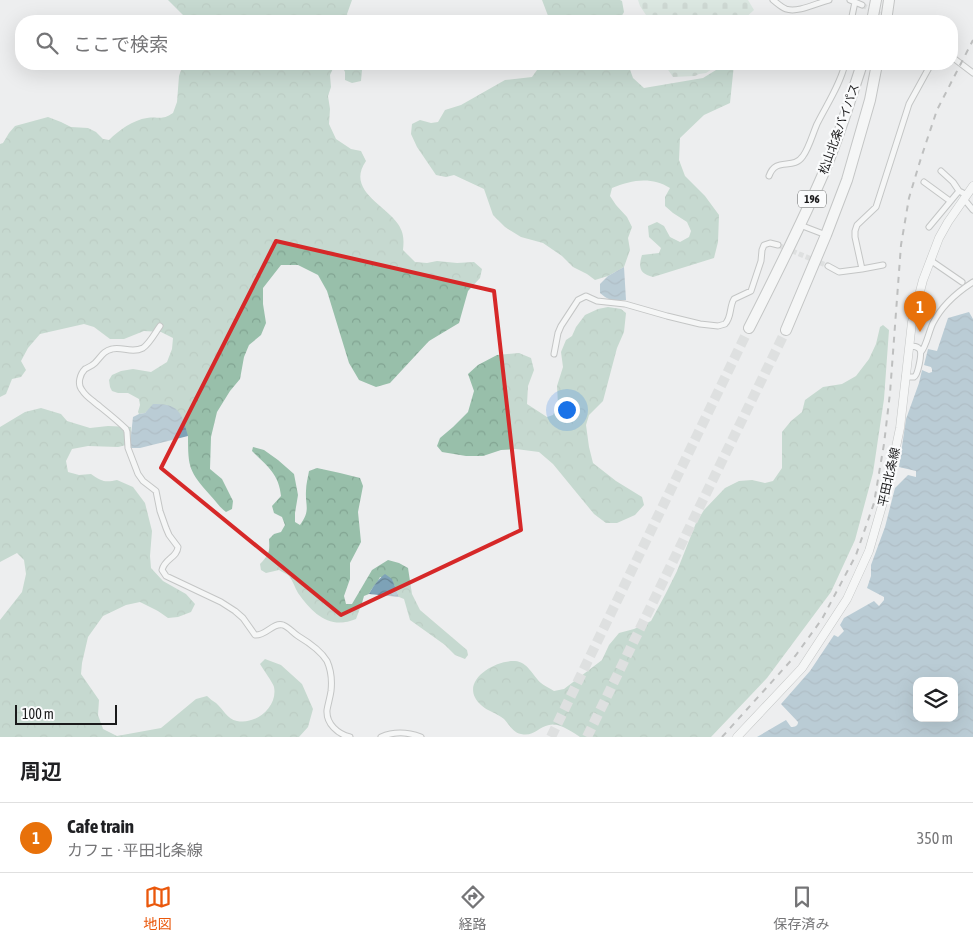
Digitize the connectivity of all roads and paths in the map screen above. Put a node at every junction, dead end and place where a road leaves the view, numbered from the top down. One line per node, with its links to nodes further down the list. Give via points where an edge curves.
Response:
1 (773, 0): 2 (street, via 792,10)
2 (829, 0)
3 (876, 0): 8 (highway)
4 (889, 0): 9 (highway)
5 (852, 1): 6 (street); 7 (street)
6 (862, 5)
7 (851, 15)
8 (873, 15)
9 (887, 15)
10 (958, 62): 15 (street)
11 (843, 70): 17 (street, via 803,157 796,163 772,168)
12 (860, 70): 23 (highway, 松山北条バイパス / 196, via 846,116)
13 (876, 70): 25 (highway, 松山北条バイパス / 196, via 847,180)
14 (928, 70): 30 (street, via 910,104 876,206 855,231)
15 (973, 73)
16 (941, 171): 20 (street)
17 (769, 176)
18 (924, 182): 21 (street)
19 (973, 186): 20 (main road, 平田北条線)
20 (963, 195): 21 (street); 22 (street); 27 (main road, 平田北条線)
21 (950, 201): 24 (street)
22 (973, 210)
23 (800, 225): 25 (street); 34 (highway, 松山北条バイパス / 196)
24 (929, 227)
25 (826, 235): 35 (highway, 松山北条バイパス / 196)
26 (778, 244): 38 (street, via 764,245 751,291 734,299 726,324 700,324 586,296 578,300 561,326)
27 (930, 260): 31 (street); 36 (main road, 平田北条線, via 912,322)
28 (883, 264): 30 (street)
29 (828, 266): 30 (street, via 839,272)
30 (862, 269)
31 (962, 282)
32 (973, 282): 37 (street, via 952,297 940,312)
33 (160, 326): 40 (street, via 144,347 137,350 111,349 102,354 82,374 79,385 88,397 126,429 129,453 138,474 156,491 169,536 178,547 162,570 166,576 235,611 255,635 282,625 310,643 327,661 331,690 327,710 330,723 338,733)
34 (749, 328)
35 (786, 330)
36 (909, 346): 37 (street, via 919,348); 39 (main road, 平田北条線)
37 (921, 352): 39 (street, via 918,372 913,377)
38 (554, 354)
39 (905, 377): 43 (main road, 平田北条線, via 900,428 888,485 869,551 847,600 802,668)
40 (350, 737)
41 (381, 737): 42 (street, via 406,732)
42 (421, 737)
43 (737, 737)

